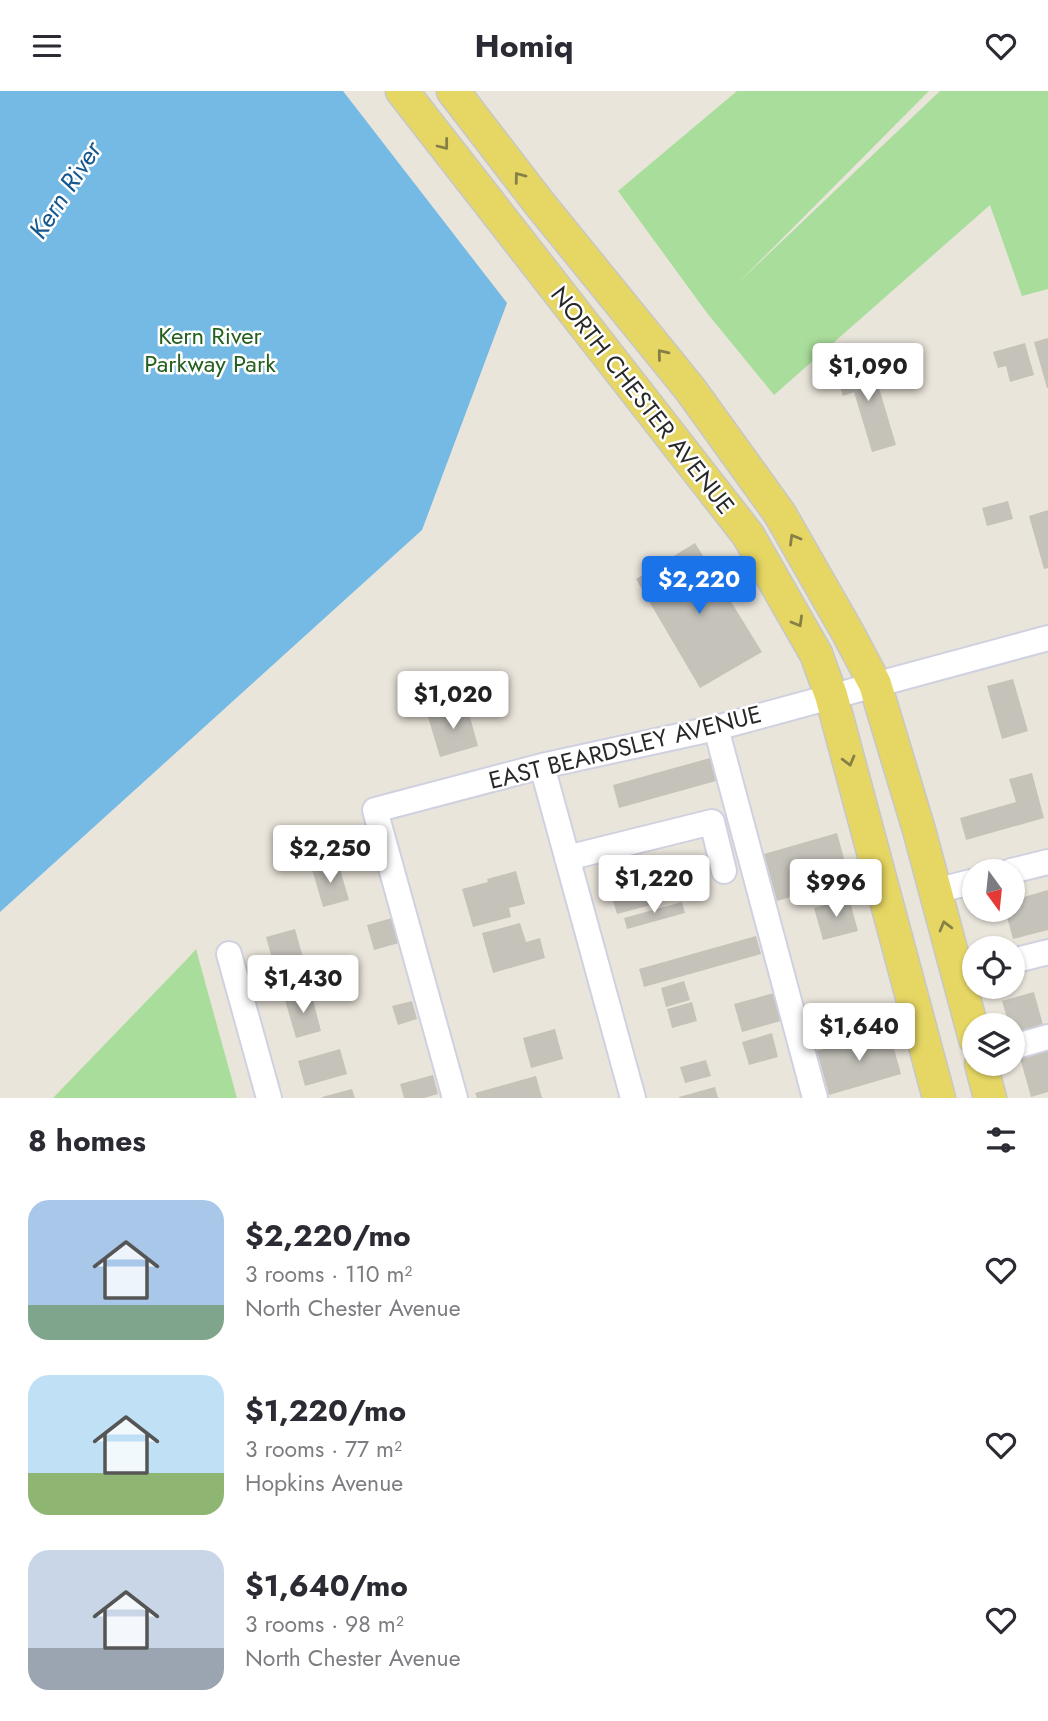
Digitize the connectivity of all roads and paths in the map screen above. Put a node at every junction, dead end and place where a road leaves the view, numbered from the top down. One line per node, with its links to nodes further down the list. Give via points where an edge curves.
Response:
1 (402, 91): 5 (main road, NORTH CHESTER AVENUE, one-way to 5, via 748,535 816,654)
2 (453, 91): 4 (main road, NORTH CHESTER AVENUE, one-way to 2, via 780,514 690,389)
3 (1048, 638): 4 (street, EAST BEARDSLEY AVENUE)
4 (875, 684): 5 (street, EAST BEARDSLEY AVENUE); 13 (main road, NORTH CHESTER AVENUE)
5 (831, 695): 6 (street, EAST BEARDSLEY AVENUE); 25 (main road, NORTH CHESTER AVENUE, one-way to 25)
6 (716, 728): 7 (street, EAST BEARDSLEY AVENUE); 24 (street)
7 (542, 766): 8 (street); 22 (street, EAST BEARDSLEY AVENUE, via 375,810)
8 (567, 858): 11 (street, via 712,822); 23 (street)
9 (1048, 862): 10 (street)
10 (1026, 868)
11 (724, 871)
12 (962, 884): 13 (street)
13 (935, 891): 17 (main road, NORTH CHESTER AVENUE, one-way to 13)
14 (1048, 952): 16 (street)
15 (229, 954): 21 (street)
16 (1025, 958)
17 (962, 962)
18 (1048, 1037): 19 (street)
19 (1025, 1044)
20 (984, 1076): 26 (main road)
21 (269, 1098)
22 (454, 1098)
23 (633, 1098)
24 (815, 1098)
25 (939, 1098)
26 (990, 1098)

